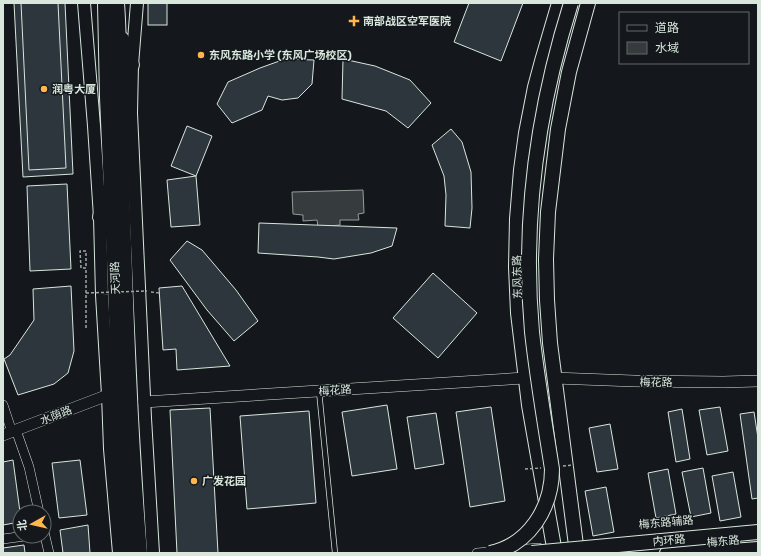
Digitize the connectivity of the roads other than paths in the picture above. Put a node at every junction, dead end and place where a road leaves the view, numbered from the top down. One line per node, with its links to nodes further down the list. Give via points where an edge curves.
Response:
1 (84, 3): 13 (main road)
2 (100, 3): 10 (highway)
3 (105, 3): 10 (highway, 天河路)
4 (117, 3): 10 (highway, 天河路)
5 (122, 3): 10 (highway)
6 (137, 3): 11 (main road)
7 (558, 3): 15 (highway, 东风东路, via 536,87 521,170 516,282)
8 (571, 3): 37 (highway, bridge, via 548,88 531,210 532,331 552,479 546,503 529,532 513,544)
9 (588, 3): 16 (highway, via 562,105 550,199 546,279)
10 (112, 28): 11 (highway); 12 (highway, 天河路, via 107,104); 33 (highway, 天河路, via 119,92 129,361)
11 (132, 65): 20 (main road, via 131,120)
12 (110, 181): 13 (highway); 14 (highway, 天河路)
13 (100, 217): 19 (main road)
14 (118, 370): 19 (highway); 32 (highway, 天河路)
15 (525, 378): 18 (street, 梅花路); 30 (highway, 东风东路)
16 (554, 378): 17 (street, 梅花路); 28 (highway)
17 (758, 381)
18 (319, 391): 20 (street, 梅花路); 35 (lane)
19 (108, 395): 22 (street, 水荫路); 31 (main road)
20 (144, 402): 34 (main road)
21 (3, 405): 22 (street)
22 (10, 432): 23 (street, via 29,468)
23 (37, 504)
24 (758, 526): 28 (street, 梅东路辅路)
25 (758, 532): 38 (highway, 内环路, bridge)
26 (758, 538): 39 (main road, 梅东路)
27 (758, 544): 40 (main road, 梅东路)
28 (576, 547)
29 (758, 549): 41 (highway)
30 (555, 550): 36 (street)
31 (119, 553)
32 (130, 553)
33 (140, 553)
34 (153, 553)
35 (335, 553)
36 (477, 553)
37 (490, 553)
38 (532, 553)
39 (593, 553)
40 (666, 553)
41 (706, 553)

